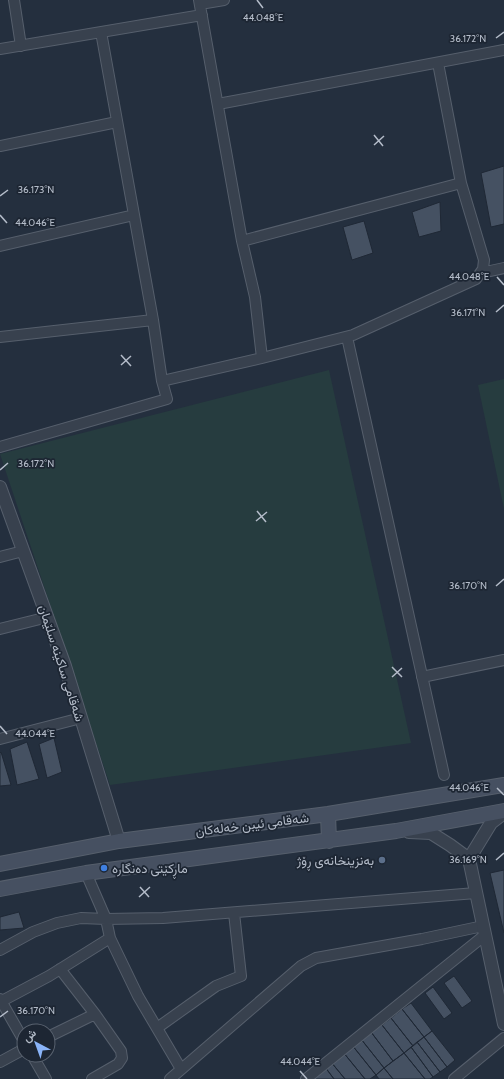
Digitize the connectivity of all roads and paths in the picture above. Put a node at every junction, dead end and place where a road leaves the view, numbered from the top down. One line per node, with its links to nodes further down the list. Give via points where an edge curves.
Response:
1 (14, 0): 6 (street)
2 (224, 0): 3 (street)
3 (199, 2): 4 (street)
4 (202, 15): 5 (street); 10 (street)
5 (100, 32): 6 (street); 11 (street)
6 (21, 46): 7 (street)
7 (0, 49)
8 (504, 50): 9 (street)
9 (438, 63): 10 (street); 13 (street)
10 (218, 104): 15 (street)
11 (117, 122): 12 (street); 14 (street)
12 (0, 146)
13 (461, 183): 15 (street); 18 (street, via 484,260)
14 (134, 215): 16 (street); 19 (street)
15 (242, 241): 22 (street, via 254,297)
16 (0, 246)
17 (504, 268): 18 (street)
18 (481, 273): 20 (street, via 476,278)
19 (153, 320): 21 (street); 23 (street)
20 (347, 337): 22 (street); 31 (street)
21 (0, 338)
22 (262, 358): 23 (street)
23 (162, 381): 24 (street, via 167,399)
24 (0, 447)
25 (0, 487): 26 (street, شەقامی ساکینە سلێمان)
26 (23, 551): 27 (street); 28 (street, شەقامی ساکینە سلێمان)
27 (0, 556)
28 (48, 617): 29 (street); 32 (street, شەقامی ساکینە سلێمان)
29 (0, 629)
30 (504, 660): 31 (street)
31 (422, 677): 34 (street)
32 (81, 718): 33 (street); 39 (street, شەقامی ساکینە سلێمان)
33 (0, 739)
34 (444, 775)
35 (504, 785): 37 (main road, شەقامی ئیبن خەلەکان)
36 (504, 812): 38 (main road, شەقامی ئیبن خەلەکان); 41 (street, via 490,822)
37 (328, 814): 39 (main road, شەقامی ئیبن خەلەکان); 40 (main road)
38 (396, 831): 40 (main road, شەقامی ئیبن خەلەکان); 41 (street, via 431,833)
39 (119, 841): 42 (main road, شەقامی ئیبن خەلەکان)
40 (328, 841): 43 (main road, شەقامی ئیبن خەلەکان)
41 (469, 859): 45 (street)
42 (0, 864)
43 (86, 873): 44 (main road, شەقامی ئیبن خەلەکان); 47 (street)
44 (0, 889)
45 (476, 893): 46 (street); 48 (street)
46 (234, 913): 47 (street); 56 (street, via 241,976 216,986)
47 (106, 919): 49 (street); 50 (street, via 81,918 57,923 33,932)
48 (484, 930): 54 (street); 62 (street, via 316,958 301,966); 66 (street)
49 (110, 938): 51 (street); 56 (street, via 138,996)
50 (0, 950)
51 (60, 969): 52 (street); 53 (street)
52 (0, 1001): 55 (street)
53 (95, 1014): 57 (street); 64 (street, via 121,1051 122,1058 118,1064)
54 (504, 1024)
55 (16, 1028)
56 (157, 1028): 62 (street)
57 (56, 1033)
58 (504, 1038): 67 (street)
59 (16, 1053): 60 (street)
60 (0, 1062)
61 (37, 1063): 63 (street)
62 (181, 1069): 65 (street)
63 (46, 1079)
64 (92, 1079)
65 (170, 1079)
66 (306, 1079)
67 (454, 1079)

